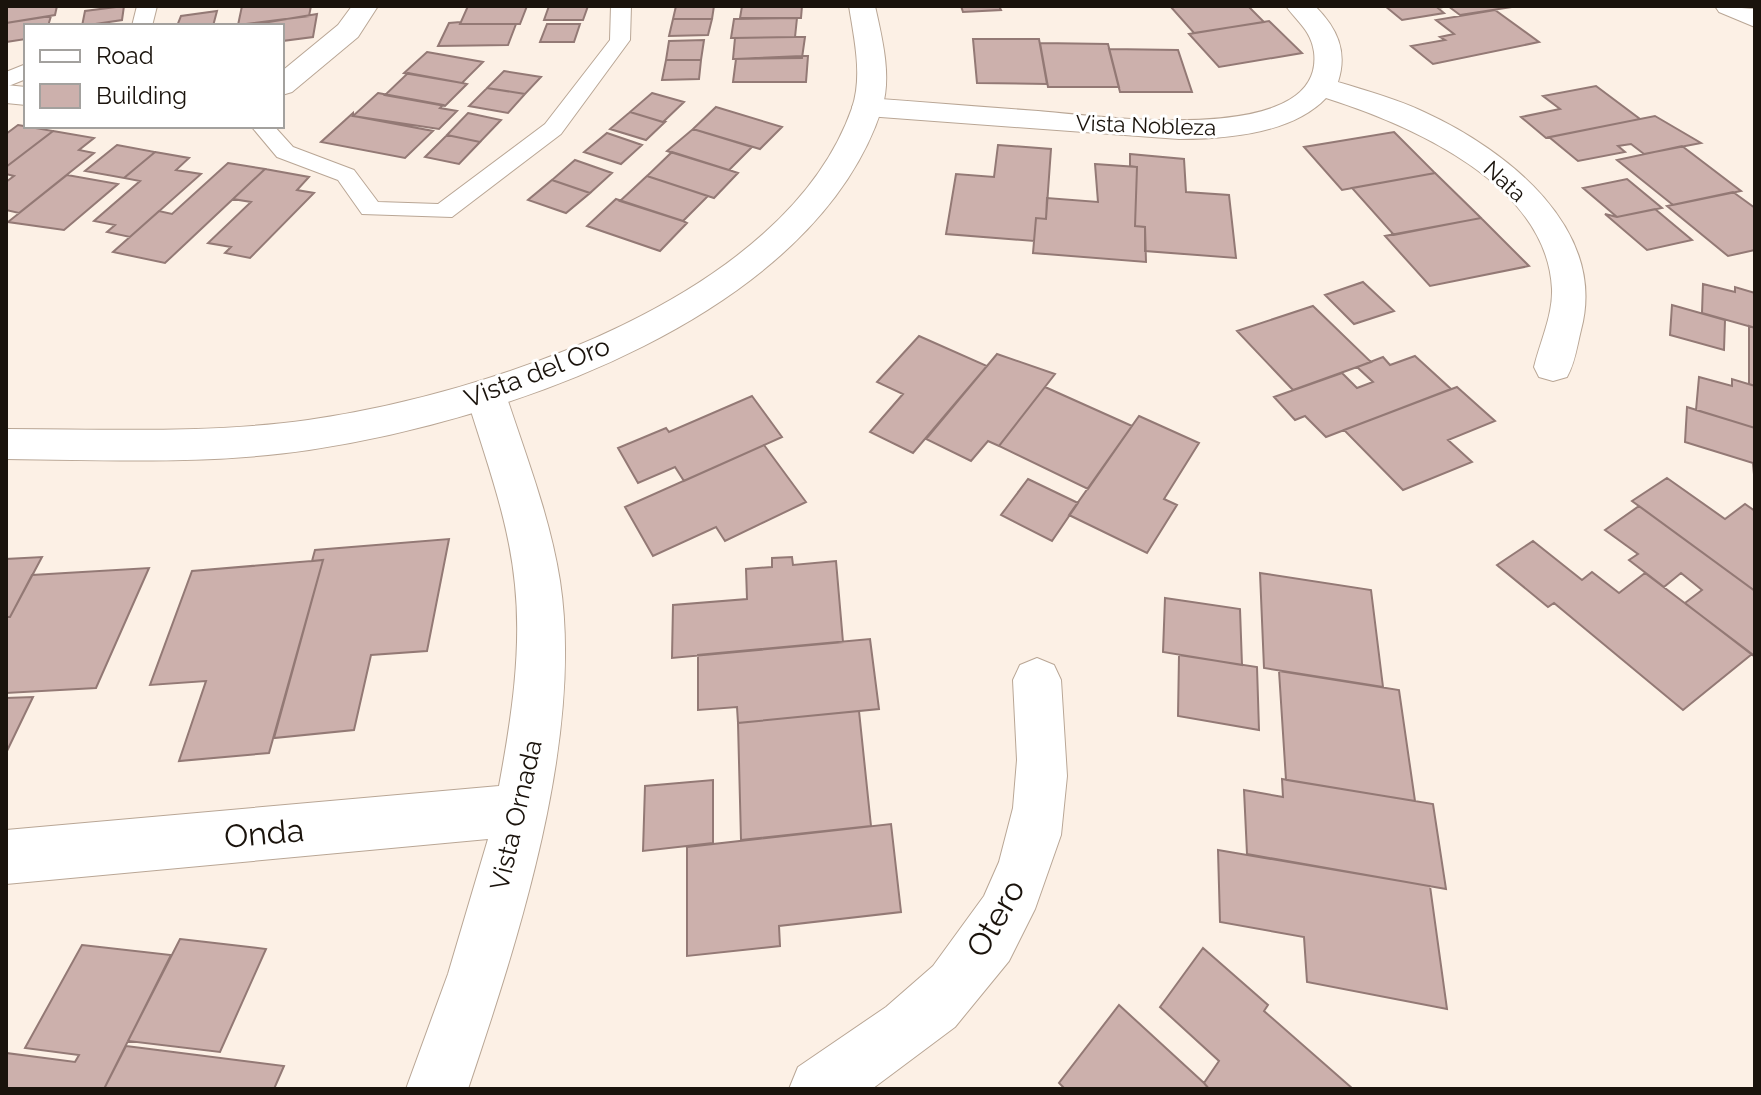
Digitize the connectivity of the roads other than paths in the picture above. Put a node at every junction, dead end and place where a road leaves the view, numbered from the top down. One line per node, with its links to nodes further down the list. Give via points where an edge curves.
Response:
1 (365, 6): 9 (street, via 348,31)
2 (621, 6): 12 (lane, via 620,40 553,129 443,212 371,209 346,175 285,152)
3 (862, 6): 11 (street, Vista del Oro, via 871,59)
4 (1299, 6): 10 (street, via 1324,33 1330,51 1328,73)
5 (1728, 6): 6 (street)
6 (1755, 19)
7 (24, 71): 8 (lane)
8 (6, 81)
9 (284, 84)
10 (1320, 86): 11 (street, Vista Nobleza, via 1279,115 1213,129); 13 (street, Nata, via 1413,118 1455,140 1530,204 1567,262 1570,292)
11 (867, 107): 14 (street, Vista del Oro, via 839,169 800,218 745,267 673,315 586,358)
12 (264, 128)
13 (1553, 367)
14 (486, 395): 15 (street, Vista del Oro, via 380,423 307,435 197,445); 17 (street, Vista Ornada, via 526,516 540,610 537,724)
15 (6, 444)
16 (1037, 680): 20 (street, Otero, via 1043,745 1039,810 1021,878 986,944 936,1004)
17 (521, 810): 18 (street, Onda); 19 (street, Vista Ornada, via 464,1021)
18 (6, 857)
19 (437, 1089)
20 (820, 1089)

